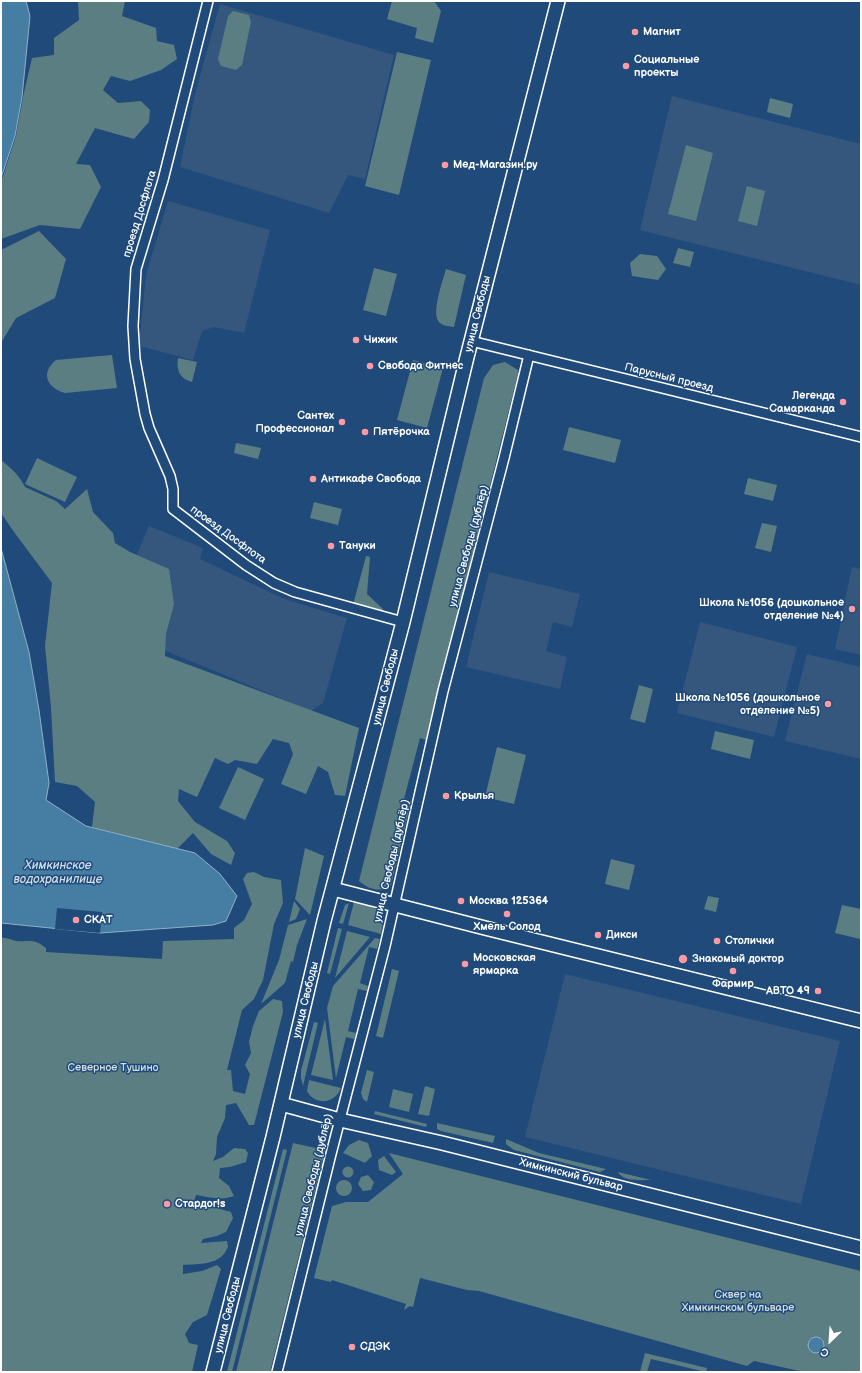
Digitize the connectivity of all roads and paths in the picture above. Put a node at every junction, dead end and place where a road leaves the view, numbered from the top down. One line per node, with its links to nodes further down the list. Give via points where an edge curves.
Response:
1 (208, 1): 6 (street, проезд Досфлота, via 163,180 136,269 133,326 135,359 149,428 170,476 173,509 246,565 274,583 295,592)
2 (558, 1): 3 (main road, улица Свободы)
3 (471, 341): 4 (street, Парусный проезд); 6 (main road, улица Свободы)
4 (529, 355): 5 (street, Парусный проезд); 8 (street, улица Свободы (дублёр), via 443,691)
5 (861, 437)
6 (403, 622): 7 (main road, улица Свободы)
7 (333, 889): 8 (main road); 10 (main road, улица Свободы)
8 (394, 904): 9 (main road); 11 (street, улица Свободы (дублёр))
9 (861, 1021)
10 (281, 1104): 11 (main road, Химкинский бульвар); 13 (main road, улица Свободы)
11 (340, 1120): 12 (main road, Химкинский бульвар, via 442,1143); 14 (street, улица Свободы (дублёр))
12 (861, 1248)
13 (213, 1372)
14 (277, 1372)

